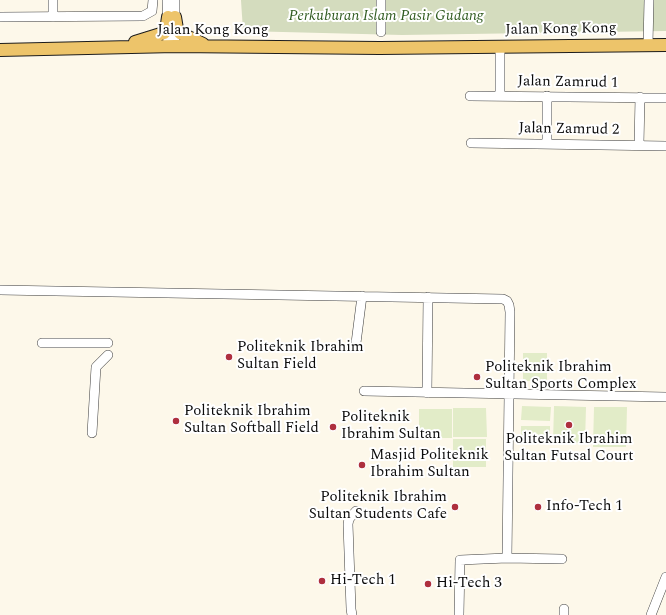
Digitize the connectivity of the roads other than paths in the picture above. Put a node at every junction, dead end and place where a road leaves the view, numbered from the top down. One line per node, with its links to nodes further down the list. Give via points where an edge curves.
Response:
1 (53, 0): 8 (street)
2 (153, 0): 8 (street, via 152,11 144,16)
3 (168, 0): 9 (street)
4 (175, 0): 9 (street)
5 (381, 0): 10 (street)
6 (649, 0): 11 (street)
7 (0, 17): 8 (street)
8 (53, 17)
9 (171, 17): 13 (street); 14 (main road, via 180,33); 16 (main road, via 162,35)
10 (381, 32)
11 (648, 45): 12 (main road, Jalan Kong Kong); 15 (main road, Jalan Kong Kong)
12 (666, 45)
13 (172, 46): 14 (main road, Jalan Kong Kong); 16 (main road, Jalan Kong Kong)
14 (206, 46): 15 (main road, Jalan Kong Kong)
15 (500, 46): 19 (street)
16 (116, 48): 17 (main road, Jalan Kong Kong)
17 (0, 50)
18 (470, 96): 19 (street, Jalan Zamrud 1)
19 (500, 96): 20 (street, Jalan Zamrud 1)
20 (547, 96): 21 (street, Jalan Zamrud 1); 24 (street)
21 (640, 97): 22 (street, Jalan Zamrud 1); 25 (street)
22 (666, 98)
23 (471, 143): 24 (street, Jalan Zamrud 2)
24 (547, 144): 25 (street, Jalan Zamrud 2)
25 (639, 145): 26 (street, Jalan Zamrud 2)
26 (666, 146)
27 (0, 290): 28 (street)
28 (362, 296): 29 (street); 32 (street)
29 (428, 297): 35 (street); 36 (street, via 499,298 507,301 510,312)
30 (42, 343): 31 (street)
31 (108, 343)
32 (356, 343)
33 (108, 355): 38 (street, via 96,367)
34 (364, 391): 35 (street)
35 (426, 393): 36 (street)
36 (509, 395): 37 (street); 40 (street)
37 (666, 397)
38 (92, 433)
39 (356, 511): 43 (street, via 348,524)
40 (507, 558): 41 (street); 44 (street, via 460,560)
41 (562, 559)
42 (666, 577): 45 (street)
43 (352, 615)
44 (459, 615)
45 (651, 615)

